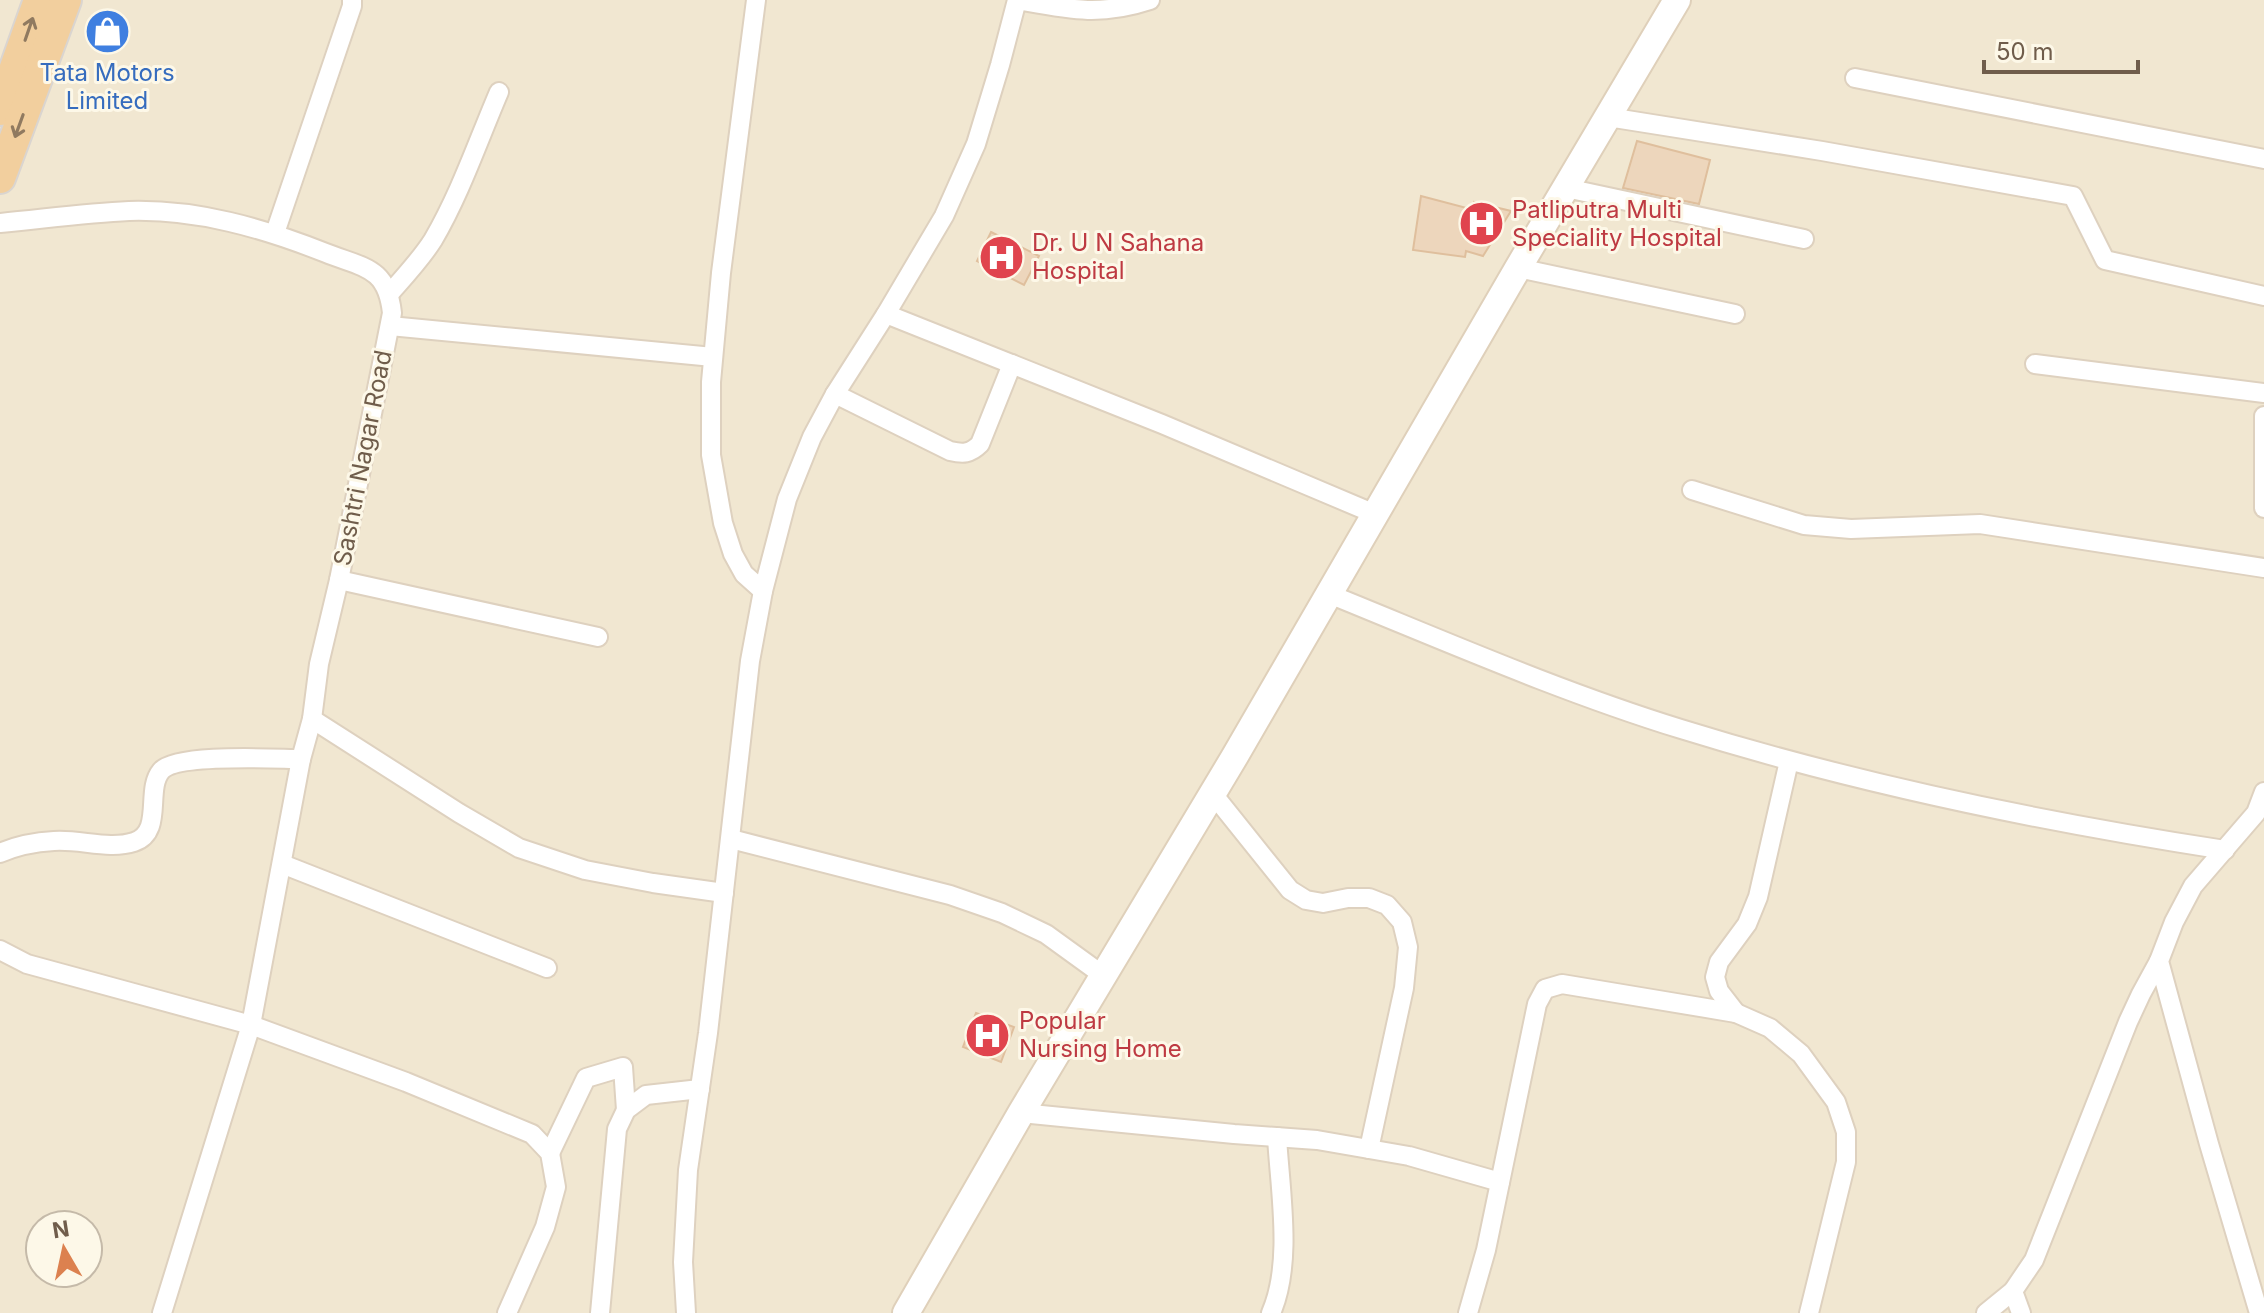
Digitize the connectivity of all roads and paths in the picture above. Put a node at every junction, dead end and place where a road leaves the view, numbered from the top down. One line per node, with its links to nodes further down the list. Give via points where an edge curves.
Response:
1 (39, 0): 10 (highway, one-way to 1)
2 (66, 0): 13 (highway, one-way to 13)
3 (352, 0): 16 (street)
4 (756, 0): 24 (street)
5 (1017, 0): 6 (street, via 1078,11 1126,8); 21 (street, via 976,144 944,216)
6 (1150, 0)
7 (1677, 0): 11 (main road)
8 (1855, 78): 12 (street)
9 (499, 92): 19 (street, via 432,241)
10 (0, 110)
11 (1608, 117): 14 (main road); 20 (street, via 2073,196 2105,260)
12 (2264, 159)
13 (0, 178)
14 (1566, 188): 17 (street); 18 (main road)
15 (0, 223): 16 (street, via 168,212)
16 (275, 233): 19 (street, via 366,269 382,279)
17 (1804, 239)
18 (1518, 268): 22 (street); 32 (main road)
19 (390, 293): 23 (street, Sashtri Nagar Road)
20 (2264, 296)
21 (886, 314): 25 (street); 28 (street)
22 (1735, 314)
23 (390, 326): 24 (street); 34 (street, Sashtri Nagar Road)
24 (713, 357): 35 (street, via 711,455 723,523 744,574)
25 (1012, 364): 28 (street, via 980,444 963,454); 32 (street)
26 (2035, 364): 27 (street)
27 (2264, 393)
28 (835, 394): 35 (street, via 787,499)
29 (2264, 416): 31 (street)
30 (1692, 490): 33 (street, via 1804,525 1851,529 1980,524)
31 (2264, 508)
32 (1375, 514): 36 (main road)
33 (2264, 568)
34 (339, 580): 37 (street); 38 (street, Sashtri Nagar Road)
35 (763, 591): 43 (street)
36 (1329, 594): 40 (street, via 1529,675); 42 (main road)
37 (598, 637)
38 (312, 719): 39 (street, Sashtri Nagar Road); 47 (street, via 519,848 585,870)
39 (301, 759): 45 (street, via 174,763 162,770 152,820 136,842 55,840); 46 (street, Sashtri Nagar Road)
40 (1789, 761): 44 (street, via 1963,802); 52 (street, via 1758,897 1715,977)
41 (2264, 792): 44 (street, via 2256,813)
42 (1213, 794): 51 (main road); 58 (street, via 1290,890 1323,903 1369,898 1387,905 1402,922 1408,947 1404,988)
43 (731, 839): 47 (street); 51 (street, via 1002,913 1046,934)
44 (2225, 850): 49 (street, via 2193,886)
45 (0, 853)
46 (282, 864): 50 (street); 53 (street, Sashtri Nagar Road)
47 (724, 893): 54 (street)
48 (0, 950): 53 (street, via 27,964)
49 (2159, 961): 61 (street, via 2134,1008 2034,1260); 72 (street)
50 (547, 968)
51 (1104, 976): 56 (main road)
52 (1736, 1013): 60 (street, via 1562,984 1545,989 1537,1004); 69 (street, via 1770,1028 1801,1054 1836,1102 1846,1132 1846,1162)
53 (251, 1025): 59 (street, via 532,1134); 62 (street, Sashtri Nagar Road)
54 (700, 1089): 55 (street, via 646,1095); 65 (street, via 688,1170)
55 (626, 1110): 59 (street, via 623,1067 586,1078); 64 (street, via 617,1129)
56 (1021, 1113): 57 (street); 66 (main road)
57 (1277, 1137): 58 (street); 67 (street, via 1283,1258)
58 (1369, 1149): 60 (street)
59 (550, 1153): 63 (street, via 556,1187 545,1227)
60 (1500, 1182): 68 (street)
61 (2013, 1291): 70 (street); 71 (street)
62 (162, 1313)
63 (507, 1313)
64 (600, 1313)
65 (686, 1313)
66 (906, 1313)
67 (1271, 1313)
68 (1468, 1313)
69 (1809, 1313)
70 (1986, 1313)
71 (2021, 1313)
72 (2259, 1313)

